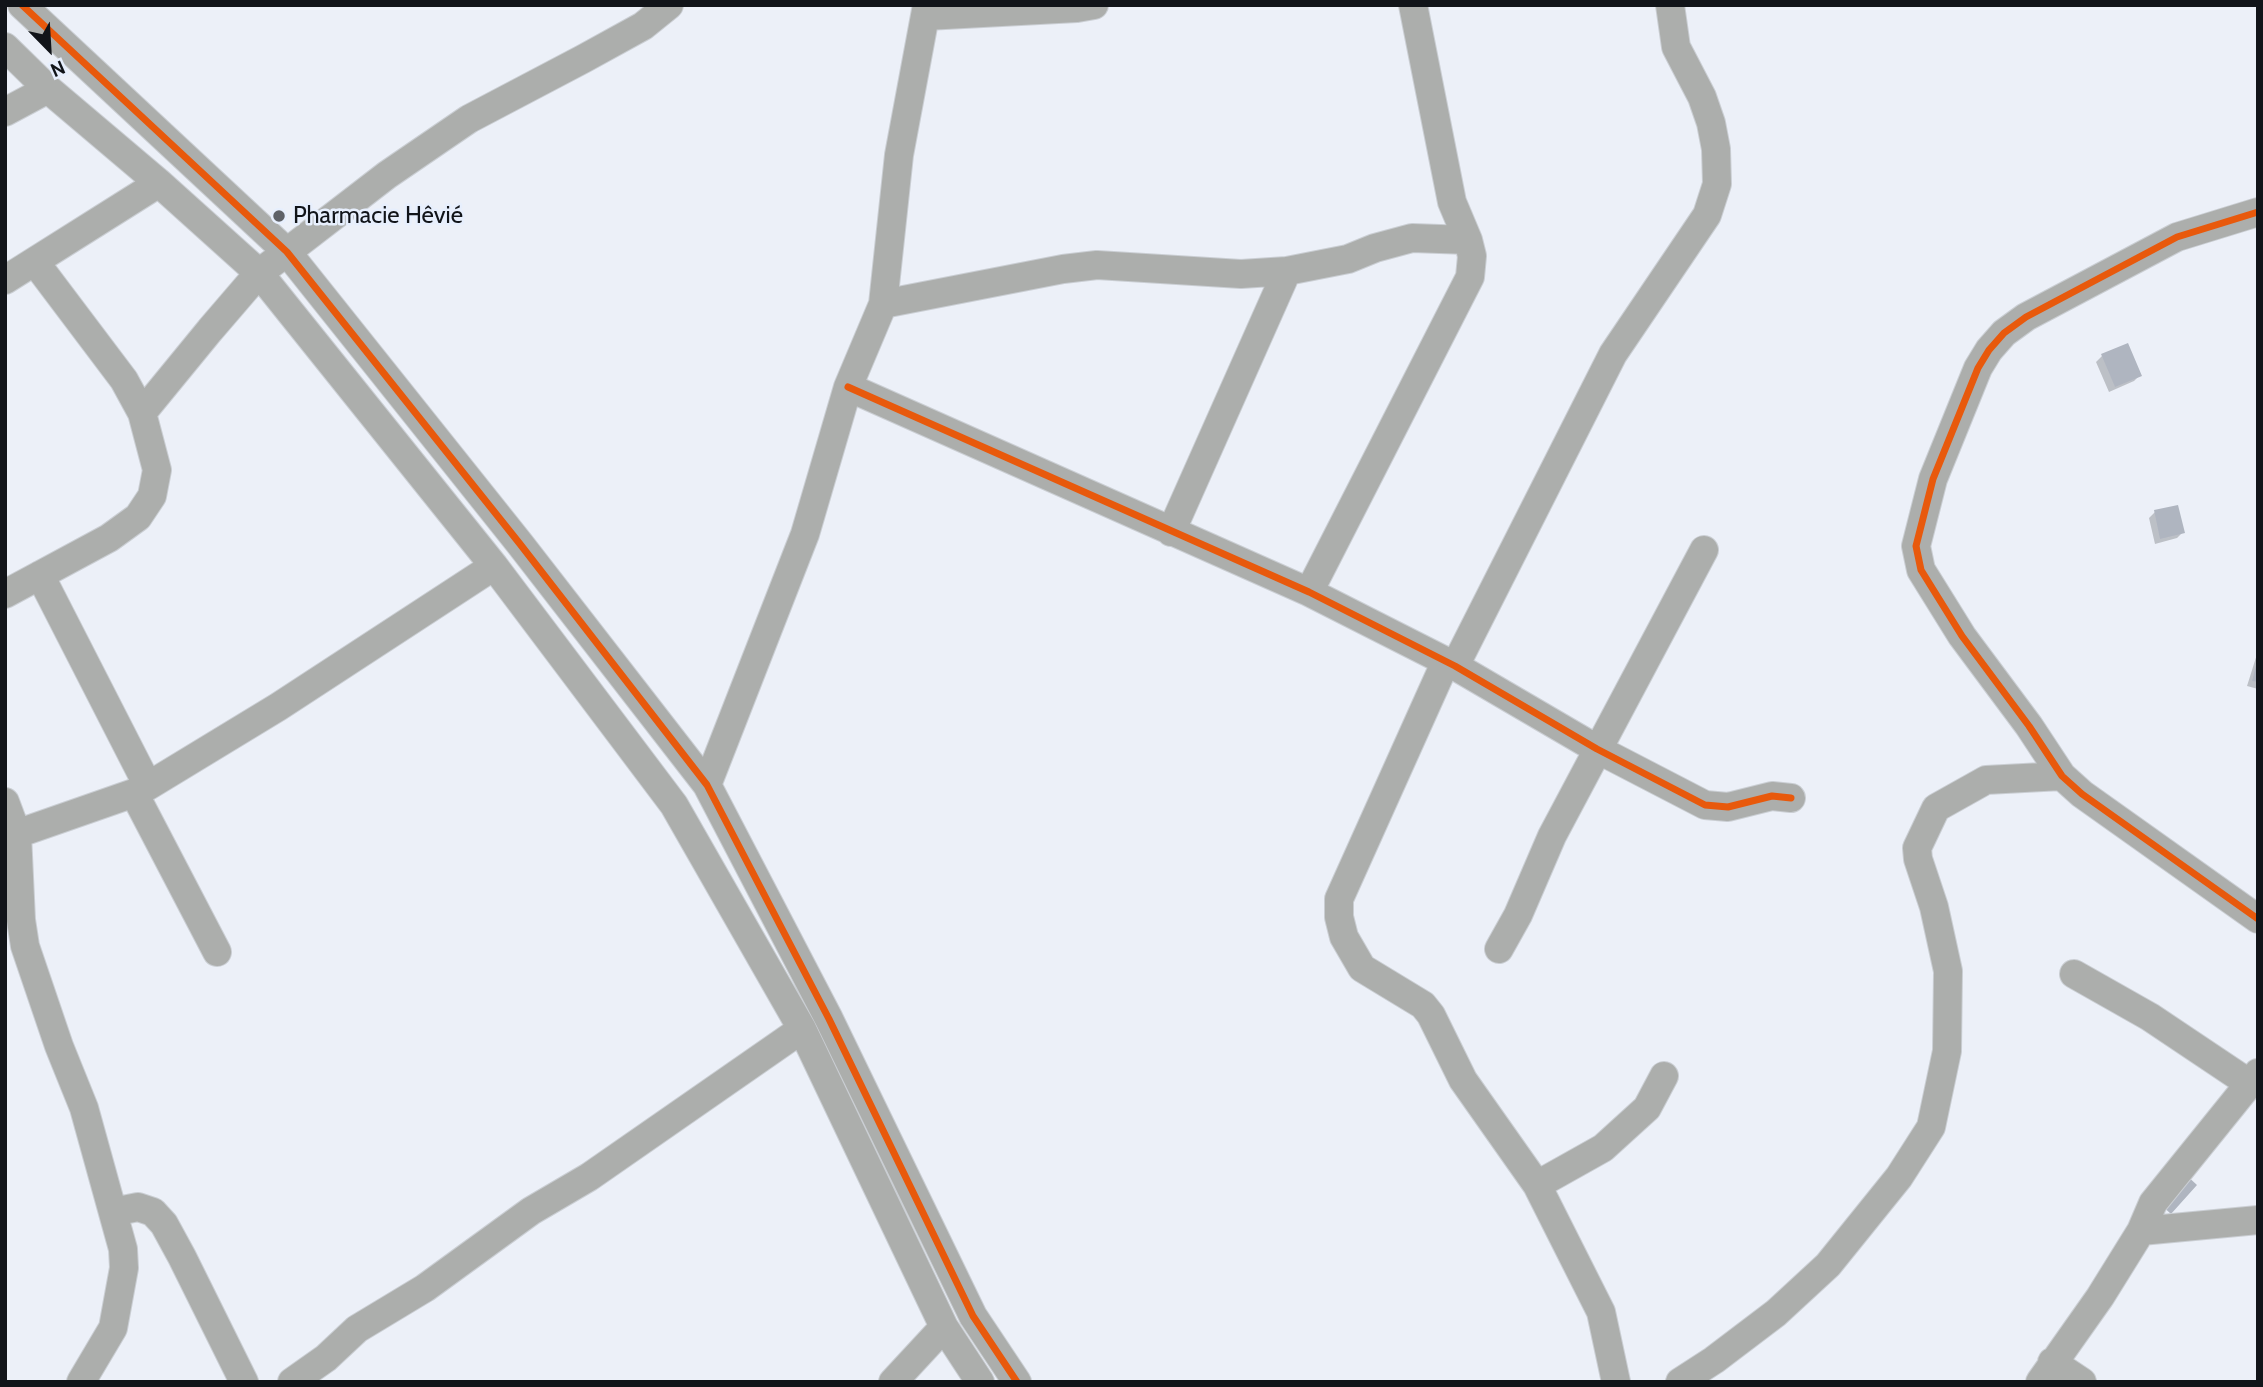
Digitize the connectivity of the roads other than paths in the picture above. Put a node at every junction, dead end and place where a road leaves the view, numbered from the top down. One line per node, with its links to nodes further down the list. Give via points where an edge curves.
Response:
1 (22, 5): 13 (street)
2 (670, 5): 13 (street, via 643,26 469,119)
3 (1413, 5): 12 (street, via 1452,202)
4 (1670, 5): 27 (street, via 1676,47 1702,97 1716,149 1717,184 1707,215 1614,354)
5 (1083, 6): 6 (street)
6 (927, 11): 18 (street, via 899,155)
7 (5, 47): 8 (street)
8 (48, 89): 9 (street); 10 (street)
9 (5, 113)
10 (159, 183): 14 (street); 16 (street)
11 (2258, 212): 29 (street, via 2177,237 2004,332 1978,368 1933,479 1916,546 1921,570)
12 (1468, 240): 15 (street, via 1412,239 1348,259); 25 (street, via 1470,277)
13 (287, 252): 16 (street); 30 (street)
14 (35, 262): 17 (street); 20 (street, via 124,380)
15 (1287, 271): 18 (street, via 1241,274 1097,265); 21 (street)
16 (259, 273): 20 (street); 23 (street)
17 (5, 280)
18 (883, 304): 19 (street)
19 (848, 387): 21 (street); 30 (street, via 805,534)
20 (142, 413): 24 (street, via 157,470 152,496 138,517 109,538)
21 (1171, 532): 25 (street)
22 (1704, 550): 28 (street)
23 (494, 566): 31 (street, via 278,707); 39 (street, via 674,805)
24 (40, 575): 26 (street); 31 (street)
25 (1308, 592): 27 (street)
26 (5, 594)
27 (1450, 663): 28 (street); 42 (street, via 1339,899 1339,918 1362,968 1423,1005 1431,1015 1463,1080)
28 (1597, 749): 32 (street, via 1705,805 1728,807 1772,796); 36 (street)
29 (2062, 776): 35 (street); 55 (street, via 1986,779 1936,808 1917,848 1948,971 1947,1051 1931,1126 1899,1177 1828,1265 1776,1313)
30 (707, 785): 53 (street, via 829,1019 973,1316)
31 (141, 789): 34 (street); 37 (street)
32 (1791, 797)
33 (5, 803): 34 (street)
34 (11, 836): 43 (street, via 25,946 84,1108)
35 (2258, 919)
36 (1499, 949)
37 (217, 952)
38 (2074, 974): 41 (street)
39 (802, 1029): 46 (street); 50 (street, via 425,1288 357,1329)
40 (1664, 1076): 42 (street, via 1647,1108 1603,1148)
41 (2254, 1078): 45 (street, via 2154,1203)
42 (1537, 1185): 54 (street, via 1601,1312)
43 (113, 1212): 48 (street, via 124,1268 113,1328); 49 (street, via 138,1207 153,1212 163,1224)
44 (2258, 1220): 45 (street)
45 (2141, 1231): 47 (street)
46 (944, 1327): 51 (street); 52 (street)
47 (2046, 1372): 56 (street)
48 (81, 1382)
49 (244, 1382)
50 (292, 1382)
51 (893, 1382)
52 (980, 1382)
53 (1017, 1382)
54 (1616, 1382)
55 (1680, 1382)
56 (2082, 1382)

